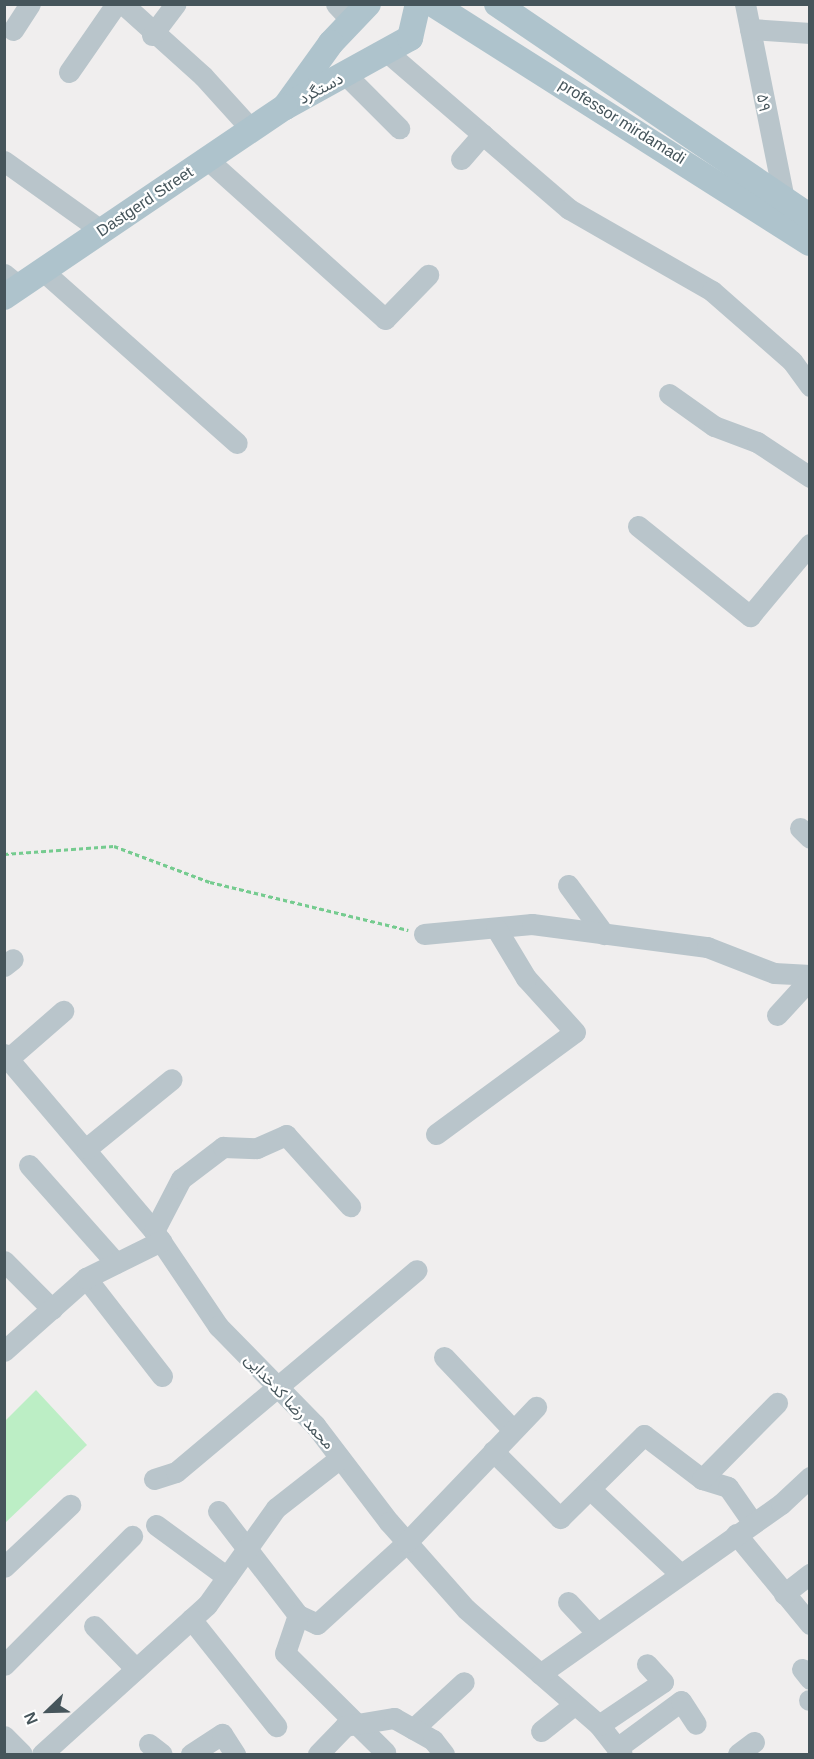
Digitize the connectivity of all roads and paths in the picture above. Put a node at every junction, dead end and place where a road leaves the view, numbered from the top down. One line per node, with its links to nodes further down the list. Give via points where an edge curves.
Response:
1 (30, 4): 12 (street)
2 (116, 4): 17 (street)
3 (123, 4): 14 (street)
4 (175, 4): 14 (street)
5 (418, 4): 15 (main road)
6 (433, 4): 10 (main road, professor mirdamadi)
7 (497, 4): 26 (main road, professor mirdamadi)
8 (745, 4): 11 (street, ۵۹)
9 (350, 13): 16 (main road); 19 (main road, دستگرد)
10 (464, 25): 15 (main road, دستگرد); 28 (main road, professor mirdamadi)
11 (750, 29): 13 (street); 26 (street, ۵۹)
12 (13, 30)
13 (810, 33)
14 (152, 34): 21 (street, via 203,76)
15 (410, 38): 16 (main road, دستگرد)
16 (381, 56): 18 (main road, دستگرد); 22 (street)
17 (69, 72)
18 (347, 76): 19 (main road, دستگرد); 20 (street)
19 (285, 108): 21 (main road, Dastgerd Street)
20 (399, 128)
21 (252, 130): 24 (main road, Dastgerd Street)
22 (483, 134): 23 (street); 32 (street, via 569,209 712,291 792,361)
23 (461, 159)
24 (208, 160): 27 (main road, Dastgerd Street); 30 (street, via 385,319)
25 (4, 161): 27 (street)
26 (784, 200): 28 (main road, professor mirdamadi)
27 (102, 231): 29 (main road, Dastgerd Street)
28 (809, 237)
29 (43, 271): 31 (main road, Dastgerd Street); 34 (street)
30 (428, 275)
31 (10, 286)
32 (810, 386)
33 (669, 394): 35 (street, via 714,426 757,442)
34 (237, 443)
35 (810, 477)
36 (638, 526): 37 (street, via 750,616)
37 (810, 544)
38 (4, 854): 41 (path, via 114,846 210,882)
39 (568, 885): 42 (street)
40 (496, 928): 41 (street); 42 (street, via 532,924); 49 (street, via 526,978 574,1032)
41 (424, 934)
42 (604, 934): 43 (street, via 707,947 774,973)
43 (810, 975)
44 (810, 979): 46 (street)
45 (63, 1011): 47 (street)
46 (777, 1015)
47 (7, 1056): 50 (street, محمد رضا کدخدایی)
48 (172, 1079): 50 (street)
49 (436, 1134)
50 (87, 1148): 53 (street, محمد رضا کدخدایی)
51 (29, 1165): 55 (street)
52 (350, 1206): 53 (street, via 286,1135 257,1148 223,1147 181,1179)
53 (158, 1236): 55 (street); 62 (street, محمد رضا کدخدایی, via 218,1326)
54 (4, 1261): 58 (street)
55 (116, 1263): 57 (street)
56 (417, 1270): 62 (street)
57 (86, 1278): 58 (street); 61 (street)
58 (52, 1309): 59 (street)
59 (4, 1351)
60 (444, 1357): 65 (street)
61 (162, 1376)
62 (280, 1389): 67 (street, محمد رضا کدخدایی); 69 (street, via 176,1472)
63 (777, 1403): 70 (street)
64 (536, 1407): 65 (street)
65 (513, 1430): 66 (street)
66 (493, 1451): 71 (street, via 560,1518); 77 (street)
67 (340, 1458): 77 (street, محمد رضا کدخدایی); 78 (street, via 276,1508)
68 (810, 1477): 75 (street)
69 (154, 1479)
70 (702, 1479): 71 (street, via 644,1435); 75 (street, via 728,1487)
71 (590, 1489): 80 (street)
72 (70, 1505): 79 (street)
73 (218, 1511): 78 (street)
74 (156, 1525): 82 (street)
75 (744, 1529): 80 (street); 83 (street)
76 (132, 1536): 91 (street)
77 (406, 1542): 85 (street, via 317,1624); 93 (street, محمد رضا کدخدایی, via 466,1609)
78 (246, 1550): 82 (street); 85 (street)
79 (4, 1567)
80 (679, 1573): 89 (street)
81 (810, 1574): 83 (street)
82 (227, 1577): 86 (street)
83 (784, 1594): 87 (street)
84 (568, 1602): 89 (street)
85 (298, 1615): 96 (street, via 285,1653)
86 (191, 1619): 92 (street); 99 (street)
87 (810, 1624)
88 (94, 1626): 92 (street)
89 (596, 1632): 93 (street)
90 (647, 1664): 98 (street, via 663,1682)
91 (4, 1665)
92 (136, 1669): 107 (street)
93 (540, 1674): 95 (street, محمد رضا کدخدایی)
94 (464, 1682): 100 (street)
95 (575, 1704): 98 (street, محمد رضا کدخدایی); 101 (street)
96 (362, 1724): 100 (street, via 394,1718); 103 (street, via 345,1726); 105 (street)
97 (696, 1724): 104 (street, via 681,1701)
98 (599, 1725): 104 (street, محمد رضا کدخدایی)
99 (276, 1726)
100 (413, 1729): 110 (street, via 433,1740)
101 (541, 1731)
102 (4, 1736): 106 (street)
103 (327, 1751)
104 (619, 1751)
105 (385, 1752)
106 (22, 1755)
107 (42, 1755)
108 (190, 1755): 109 (street, via 222,1734)
109 (235, 1755)
110 (444, 1755)

